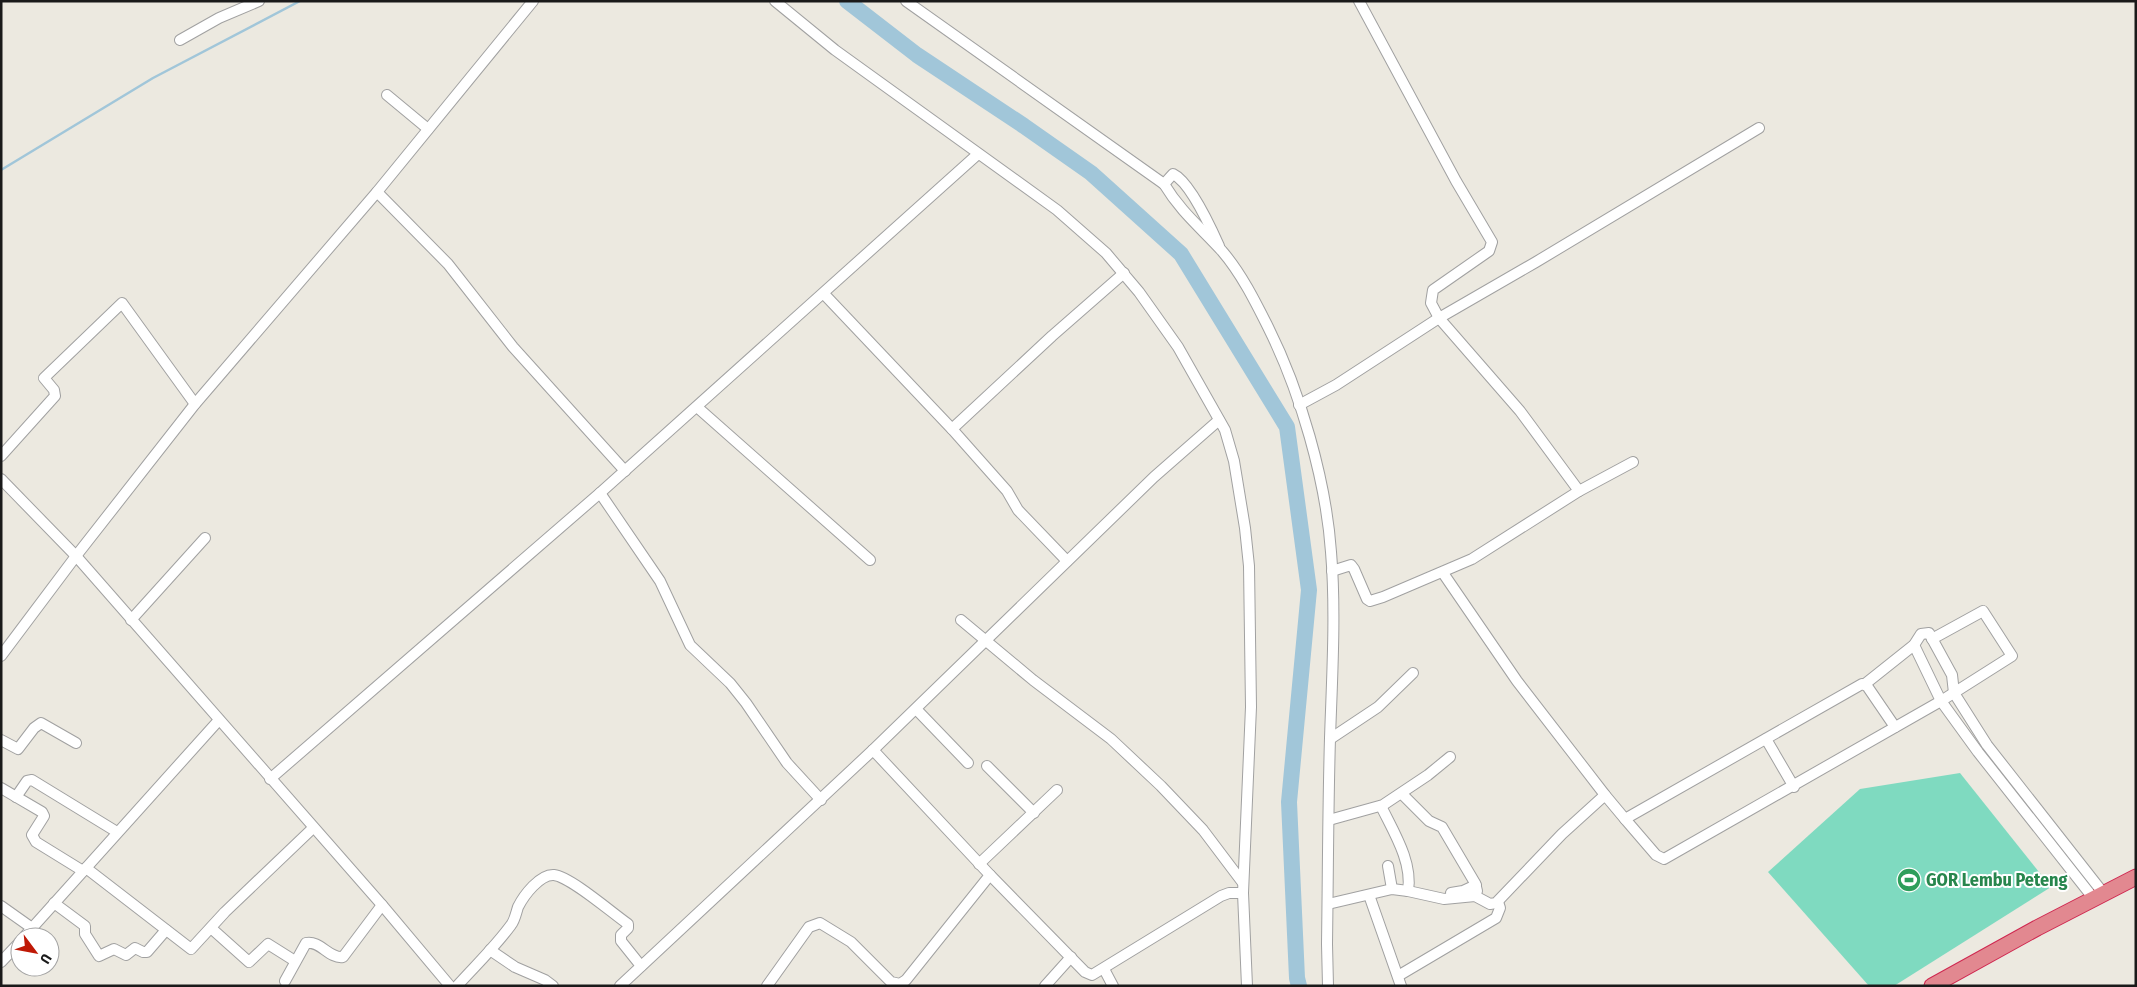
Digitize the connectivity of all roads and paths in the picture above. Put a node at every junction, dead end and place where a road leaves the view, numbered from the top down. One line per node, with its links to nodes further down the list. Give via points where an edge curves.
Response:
1 (259, 1): 6 (street)
2 (533, 1): 9 (street)
3 (775, 1): 10 (street, via 835,50)
4 (906, 1): 11 (street)
5 (1359, 1): 16 (street, via 1492,242 1489,251 1433,290 1431,303)
6 (180, 40)
7 (387, 95): 9 (street)
8 (1759, 128): 16 (street)
9 (428, 129): 12 (street)
10 (978, 154): 14 (street, via 1057,210); 15 (street)
11 (1164, 184): 13 (street, via 1177,206); 13 (street, via 1173,174 1181,180 1205,214)
12 (377, 192): 17 (street); 24 (street, via 448,264 514,347)
13 (1222, 251): 18 (street, via 1269,328)
14 (1124, 274): 20 (street, via 1178,347); 21 (street)
15 (824, 294): 19 (street); 21 (street)
16 (1439, 318): 18 (street, via 1336,385); 26 (street, via 1520,411)
17 (195, 404): 22 (street, via 122,303 44,378 54,390 54,396); 29 (street)
18 (1298, 405): 32 (street, via 1321,485)
19 (697, 407): 24 (street); 30 (street)
20 (1219, 420): 31 (street); 80 (street, via 1234,461 1249,566 1251,707)
21 (952, 428): 31 (street, via 1006,491 1018,510)
22 (1, 456)
23 (1633, 462): 26 (street)
24 (625, 472): 27 (street)
25 (1, 479): 29 (street)
26 (1579, 491): 33 (street, via 1472,559)
27 (600, 494): 57 (street); 64 (street, via 660,581 690,644 736,690 788,763)
28 (205, 538): 34 (street)
29 (76, 556): 34 (street); 39 (street)
30 (870, 560)
31 (1067, 561): 37 (street)
32 (1332, 570): 33 (street, via 1352,566 1370,601); 47 (street)
33 (1443, 573): 62 (street, via 1517,681)
34 (131, 620): 45 (street)
35 (961, 620): 37 (street)
36 (1932, 639): 38 (street, via 1929,633 1924,632); 42 (street, via 1952,675); 42 (street, via 1983,611 2012,656)
37 (987, 640): 44 (street); 80 (street, via 1033,680 1111,739 1161,786 1203,830)
38 (1914, 645): 41 (street); 43 (street)
39 (1, 656)
40 (1413, 673): 47 (street, via 1378,706)
41 (1865, 684): 46 (street); 48 (street)
42 (1954, 693): 43 (street); 51 (street)
43 (1941, 701): 46 (street); 53 (street)
44 (916, 709): 52 (street); 55 (street)
45 (219, 720): 57 (street); 71 (street)
46 (1895, 728): 58 (street)
47 (1330, 739): 69 (street)
48 (1766, 739): 58 (street); 68 (street)
49 (1, 740): 50 (street, via 18,749 41,723)
50 (76, 743)
51 (1987, 745): 53 (street); 66 (street)
52 (873, 750): 64 (street); 72 (street)
53 (1978, 752): 66 (street)
54 (1450, 757): 61 (street)
55 (968, 763)
56 (987, 766): 67 (street)
57 (270, 779): 70 (street)
58 (1794, 787): 68 (street, via 1664,859 1656,856)
59 (1, 788): 63 (street)
60 (1058, 790): 67 (street)
61 (1402, 794): 65 (street); 77 (street, via 1429,821 1442,827)
62 (1605, 795): 68 (street); 84 (street, via 1562,834)
63 (16, 797): 71 (street, via 32,780); 74 (street, via 44,816 32,838)
64 (821, 800): 98 (street)
65 (1381, 806): 69 (street); 79 (street, via 1403,854)
66 (2033, 812): 83 (street)
67 (1034, 813): 72 (street)
68 (1625, 819)
69 (1329, 820): 86 (street)
70 (313, 828): 87 (street); 91 (street)
71 (117, 832): 74 (street)
72 (979, 864): 75 (street)
73 (1388, 866): 78 (street)
74 (85, 869): 85 (street); 92 (street)
75 (990, 875): 95 (street); 106 (street, via 900,984 891,982 851,942 820,923 805,930)
76 (2136, 877): 83 (highway)
77 (1476, 885): 79 (street, via 1453,893); 82 (street)
78 (1392, 886): 79 (street); 81 (street)
79 (1408, 887): 82 (street, via 1444,900)
80 (1243, 888): 99 (street, via 1221,896); 109 (street)
81 (1369, 895): 86 (street); 100 (street)
82 (1475, 896): 84 (street, via 1490,904)
83 (2099, 897): 111 (highway)
84 (1498, 902): 100 (street, via 1500,908 1496,918)
85 (54, 903): 90 (street); 92 (street, via 85,926 85,934 99,956 114,948 126,955 135,948 147,952)
86 (1328, 904): 110 (street)
87 (382, 905): 96 (street, via 343,957 310,942 303,946); 102 (street)
88 (1, 906): 89 (street)
89 (31, 927)
90 (33, 927)
91 (211, 928): 92 (street, via 191,949); 96 (street, via 249,962 268,944)
92 (166, 930)
93 (490, 950): 98 (street, via 512,924 521,903 533,887 546,877 556,876 628,924 621,941); 103 (street); 104 (street)
94 (10, 953): 97 (street)
95 (1071, 957): 99 (street, via 1090,975); 107 (street)
96 (295, 961): 101 (street)
97 (1, 962)
98 (641, 966): 105 (street)
99 (1104, 969): 108 (street)
100 (1400, 981)
101 (285, 982)
102 (450, 986)
103 (457, 986)
104 (553, 986)
105 (620, 986)
106 (767, 986)
107 (1045, 986)
108 (1113, 986)
109 (1247, 986)
110 (1328, 986)
111 (1932, 986)

